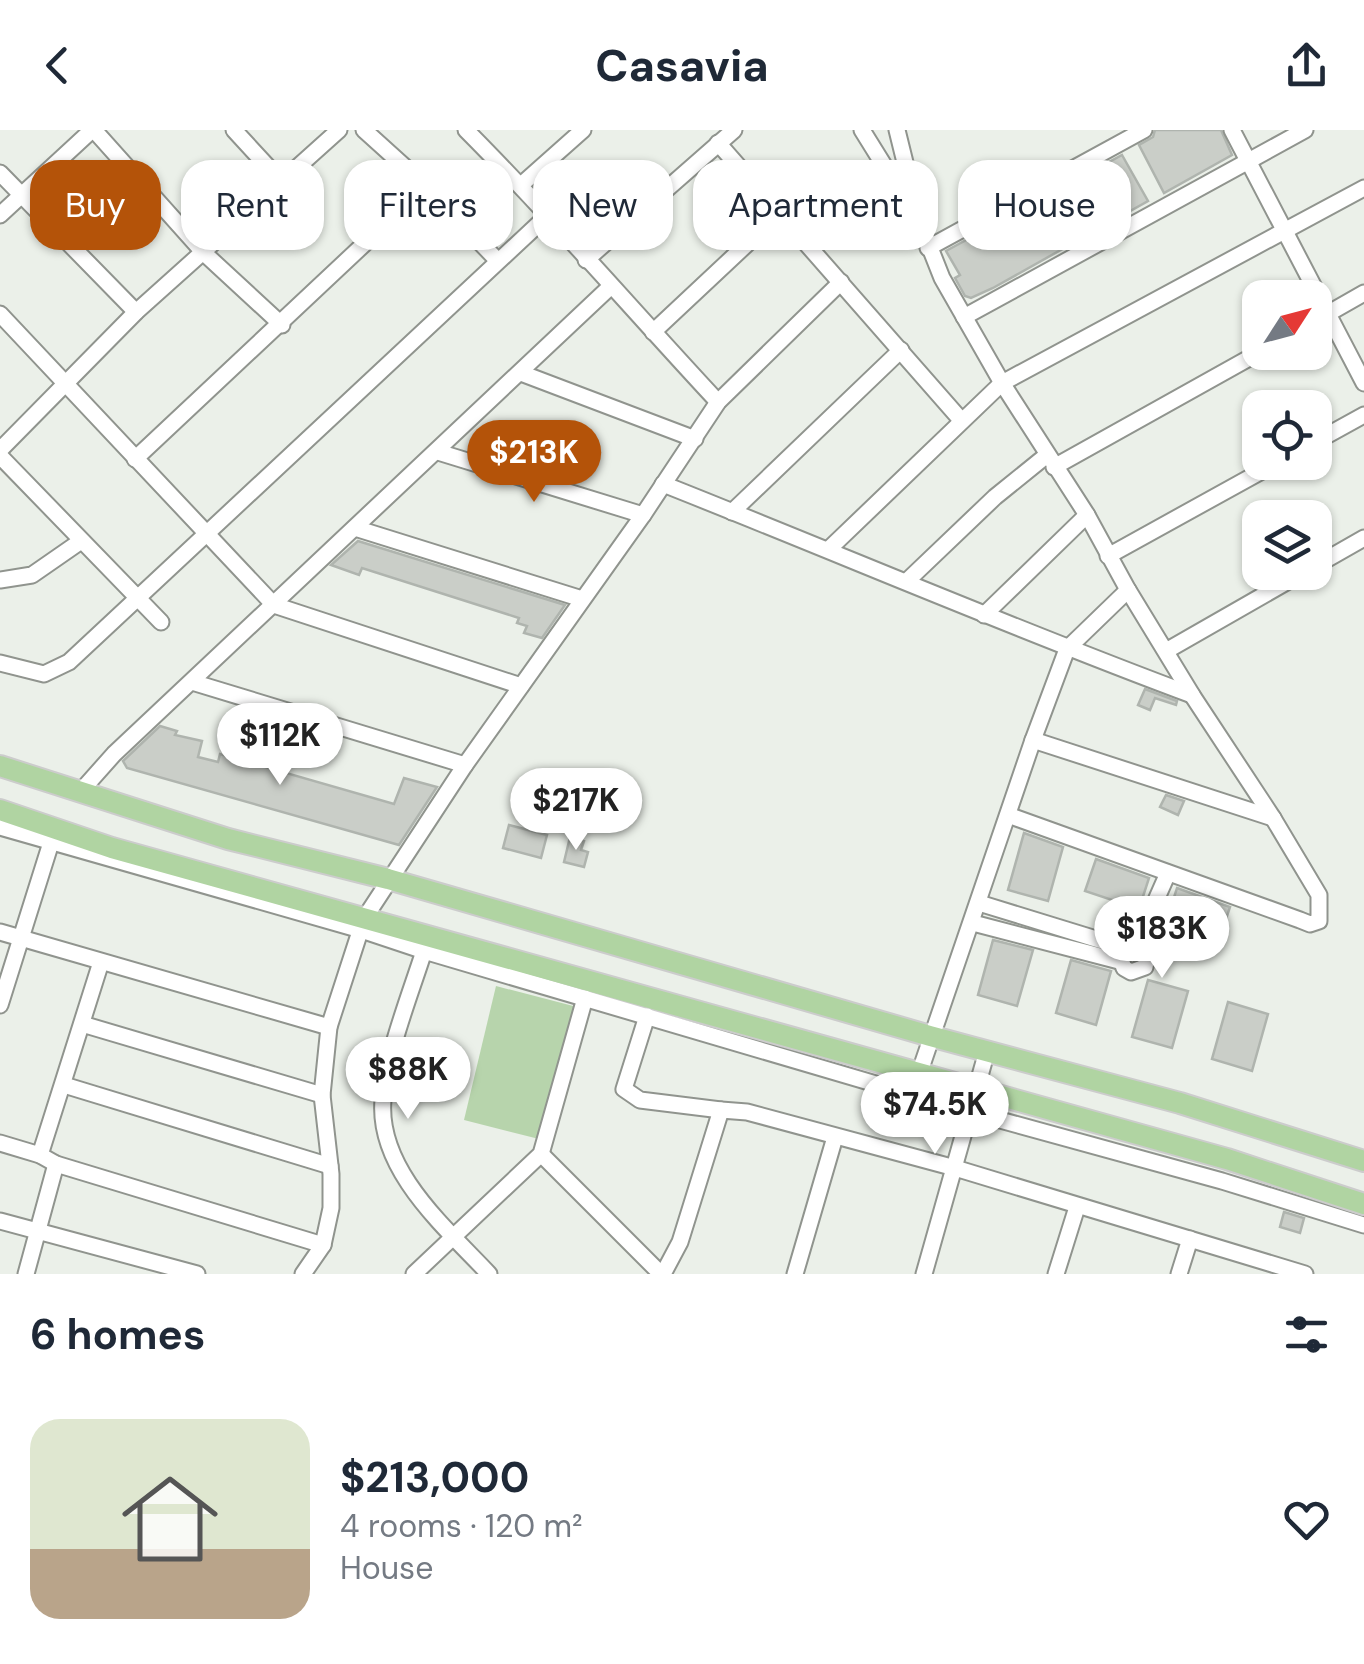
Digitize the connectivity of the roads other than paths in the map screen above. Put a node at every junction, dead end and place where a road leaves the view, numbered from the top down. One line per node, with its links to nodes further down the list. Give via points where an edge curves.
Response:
1 (93, 130): 24 (street); 37 (street)
2 (234, 130): 15 (street)
3 (339, 130): 16 (street)
4 (364, 130): 17 (street)
5 (466, 130): 22 (street)
6 (583, 130): 22 (street)
7 (734, 130): 13 (street)
8 (862, 130): 19 (street)
9 (898, 130): 20 (street)
10 (1144, 130): 29 (street)
11 (1232, 130): 14 (street)
12 (1306, 130): 14 (street)
13 (718, 142): 18 (street); 39 (street)
14 (1249, 159): 28 (street); 47 (street)
15 (261, 160)
16 (306, 160)
17 (397, 160)
18 (734, 160)
19 (881, 160)
20 (905, 160)
21 (0, 173): 24 (street)
22 (521, 185): 25 (street)
23 (1364, 188): 28 (street)
24 (22, 195): 26 (street); 44 (street)
25 (533, 200)
26 (0, 215)
27 (533, 228): 38 (street)
28 (1284, 229): 40 (street); 55 (street)
29 (938, 243)
30 (207, 250): 37 (street)
31 (359, 250): 48 (street)
32 (487, 250): 38 (street)
33 (577, 250): 39 (street)
34 (741, 250): 49 (street)
35 (813, 250): 41 (street)
36 (929, 250): 47 (street)
37 (204, 253): 44 (street); 48 (street)
38 (497, 260): 72 (street)
39 (586, 260): 42 (street)
40 (1306, 280)
41 (841, 282): 51 (street); 57 (street)
42 (610, 287): 49 (street); 53 (street)
43 (1364, 294): 45 (street)
44 (136, 312): 54 (street)
45 (1332, 312)
46 (0, 314): 54 (street)
47 (964, 317): 55 (street)
48 (282, 324): 64 (street)
49 (653, 332): 57 (street)
50 (1332, 333): 56 (street)
51 (902, 350): 59 (street); 68 (street)
52 (1242, 361): 65 (street)
53 (521, 373): 61 (street); 62 (street)
54 (66, 382): 63 (street); 64 (street)
55 (1002, 383): 59 (street); 65 (street)
56 (1364, 383)
57 (718, 402): 61 (street)
58 (1364, 415): 60 (street)
59 (962, 420): 75 (street)
60 (1332, 433)
61 (695, 439): 67 (street)
62 (438, 452): 70 (street); 71 (street)
63 (0, 453): 74 (street)
64 (135, 459): 72 (street)
65 (1050, 461): 69 (street); 79 (street, via 995,498)
66 (1245, 480): 76 (street)
67 (663, 484): 68 (street); 70 (street)
68 (732, 512): 75 (street)
69 (1086, 515): 76 (street); 85 (street)
70 (643, 516): 83 (street)
71 (355, 528): 83 (street); 84 (street)
72 (208, 532): 82 (street); 84 (street)
73 (1364, 538): 77 (street)
74 (81, 541): 78 (street, via 32,575); 82 (street)
75 (829, 549): 79 (street)
76 (1108, 556): 80 (street)
77 (1332, 556)
78 (0, 580)
79 (907, 581): 85 (street)
80 (1128, 590): 87 (street); 88 (street)
81 (1273, 590): 88 (street)
82 (138, 598): 86 (street); 89 (street, via 61,668 33,674)
83 (582, 598): 91 (street)
84 (274, 605): 90 (street); 91 (street)
85 (984, 615): 87 (street)
86 (161, 622)
87 (1068, 649): 92 (street); 93 (street)
88 (1166, 652): 92 (street)
89 (0, 664)
90 (192, 682): 95 (street); 96 (street)
91 (521, 686): 95 (street)
92 (1192, 695): 99 (street)
93 (1032, 740): 98 (street); 99 (street)
94 (0, 766): 96 (main road)
95 (465, 766): 103 (street)
96 (82, 790): 103 (main road, via 228,840)
97 (0, 810): 101 (main road)
98 (1008, 816): 102 (street); 104 (street)
99 (1274, 818): 102 (street, via 1319,895 1318,920 1310,924)
100 (0, 827): 101 (street)
101 (53, 836): 106 (main road); 108 (street)
102 (1168, 873): 109 (street)
103 (388, 880): 106 (street); 117 (main road)
104 (979, 903): 105 (street); 109 (street)
105 (973, 922): 109 (street); 117 (street)
106 (363, 924): 110 (street); 116 (street); 119 (main road)
107 (0, 932): 108 (street)
108 (20, 938): 111 (street); 113 (street)
109 (1127, 950)
110 (424, 951): 112 (street); 138 (street, via 382,1102 389,1146 404,1174)
111 (101, 962): 115 (street); 116 (street)
112 (585, 998): 114 (street); 127 (street)
113 (0, 1005)
114 (647, 1016): 123 (street, via 624,1089 640,1100); 124 (street)
115 (82, 1024): 120 (street); 122 (street)
116 (329, 1027): 122 (street)
117 (930, 1036): 118 (main road); 119 (street)
118 (986, 1051): 121 (street); 129 (main road)
119 (919, 1074): 121 (main road)
120 (64, 1085): 128 (street); 131 (street)
121 (976, 1090): 124 (street); 133 (main road)
122 (322, 1096): 131 (street)
123 (721, 1110): 125 (street); 146 (street, via 680,1242)
124 (971, 1112): 132 (street); 136 (street)
125 (835, 1137): 132 (street); 147 (street)
126 (0, 1143): 128 (street)
127 (541, 1154): 138 (street); 146 (street)
128 (40, 1155): 130 (street)
129 (1364, 1161)
130 (56, 1164): 137 (street); 140 (street)
131 (330, 1166): 140 (street)
132 (955, 1168): 134 (street); 148 (street)
133 (1364, 1204)
134 (1078, 1208): 139 (street); 149 (street)
135 (0, 1221): 137 (street)
136 (1364, 1225)
137 (36, 1232): 141 (street); 142 (street)
138 (454, 1236): 144 (street); 145 (street)
139 (1190, 1240): 150 (street); 151 (street)
140 (323, 1245): 143 (street)
141 (26, 1274)
142 (198, 1274)
143 (303, 1274)
144 (414, 1274)
145 (488, 1274)
146 (662, 1274)
147 (795, 1274)
148 (924, 1274)
149 (1056, 1274)
150 (1179, 1274)
151 (1305, 1274)

